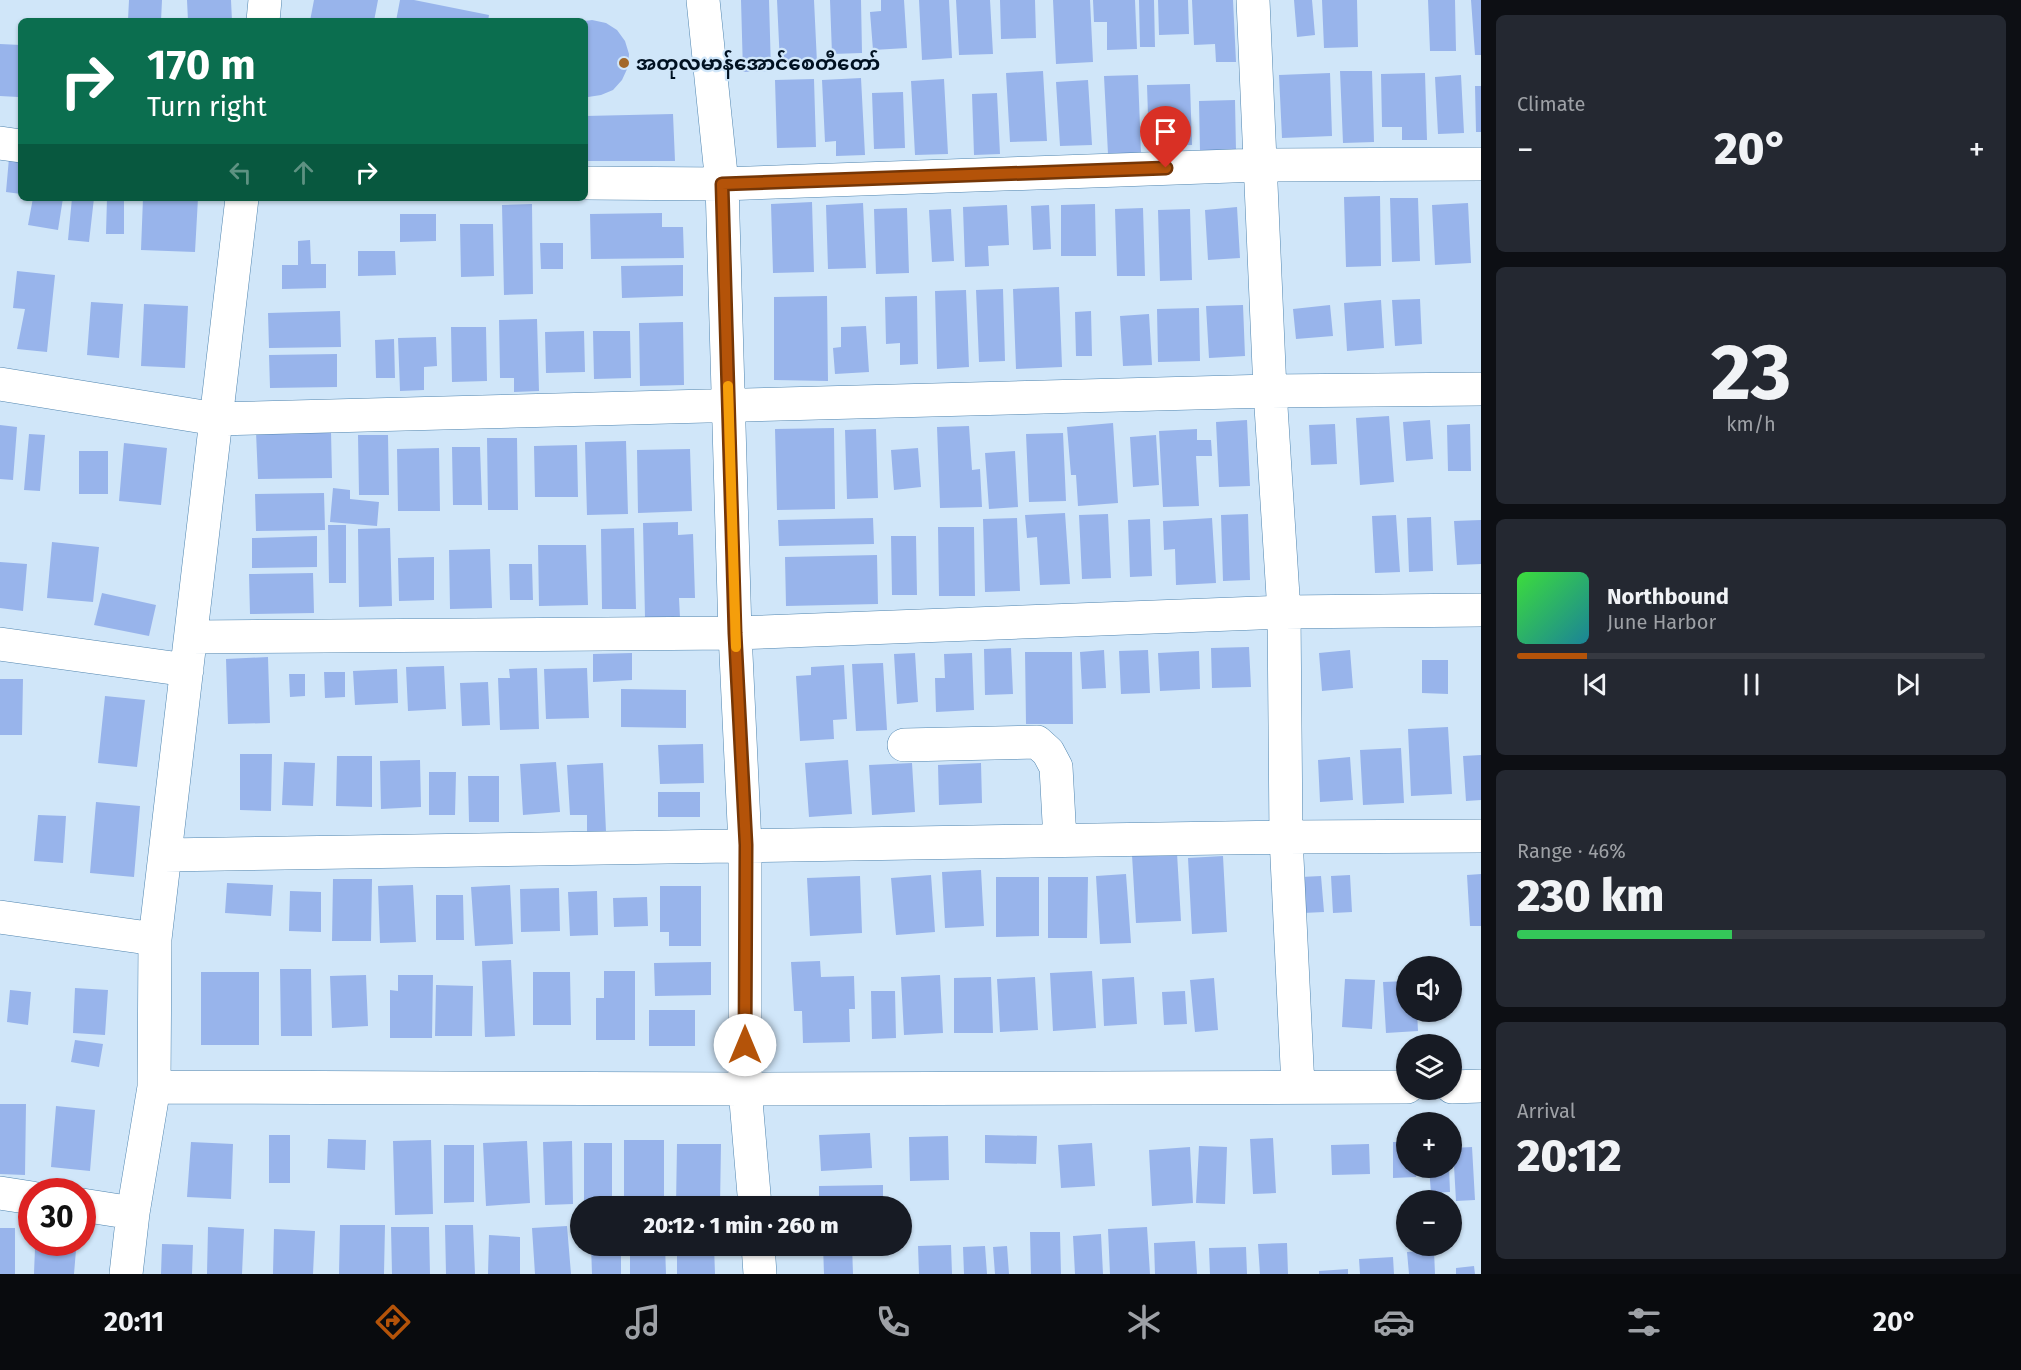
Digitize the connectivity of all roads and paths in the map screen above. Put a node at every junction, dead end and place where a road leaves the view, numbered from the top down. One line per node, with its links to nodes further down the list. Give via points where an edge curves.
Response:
1 (265, 0): 4 (street)
2 (703, 0): 10 (street)
3 (1253, 0): 8 (street)
4 (263, 18)
5 (0, 142): 6 (street)
6 (18, 145)
7 (1481, 164): 8 (street)
8 (1260, 165): 10 (street); 14 (street)
9 (588, 183): 10 (street)
10 (722, 184): 15 (street)
11 (242, 201): 16 (street)
12 (0, 384): 16 (street)
13 (1481, 389): 14 (street)
14 (1270, 391): 15 (street); 18 (street)
15 (729, 406): 16 (street); 19 (street)
16 (216, 419): 20 (street)
17 (1481, 610): 18 (street)
18 (1284, 612): 19 (street); 25 (street)
19 (735, 633): 20 (street); 27 (street)
20 (191, 637): 22 (street)
21 (0, 644): 22 (street)
22 (187, 670): 28 (street)
23 (904, 745): 26 (street, via 1037,742 1056,767)
24 (1481, 836): 25 (street)
25 (1286, 837): 26 (street); 34 (street)
26 (1060, 840): 27 (street)
27 (746, 845): 28 (street); 36 (street)
28 (165, 855): 30 (street)
29 (0, 917): 30 (street)
30 (155, 939): 33 (street)
31 (1462, 1086): 32 (street)
32 (1481, 1086)
33 (154, 1087): 36 (street); 41 (street)
34 (1298, 1087): 35 (street); 36 (street)
35 (1396, 1087)
36 (745, 1089): 39 (street)
37 (0, 1193): 38 (street)
38 (18, 1196)
39 (753, 1196)
40 (96, 1207): 41 (street)
41 (133, 1213): 43 (street)
42 (759, 1256): 44 (street)
43 (126, 1274)
44 (760, 1274)

